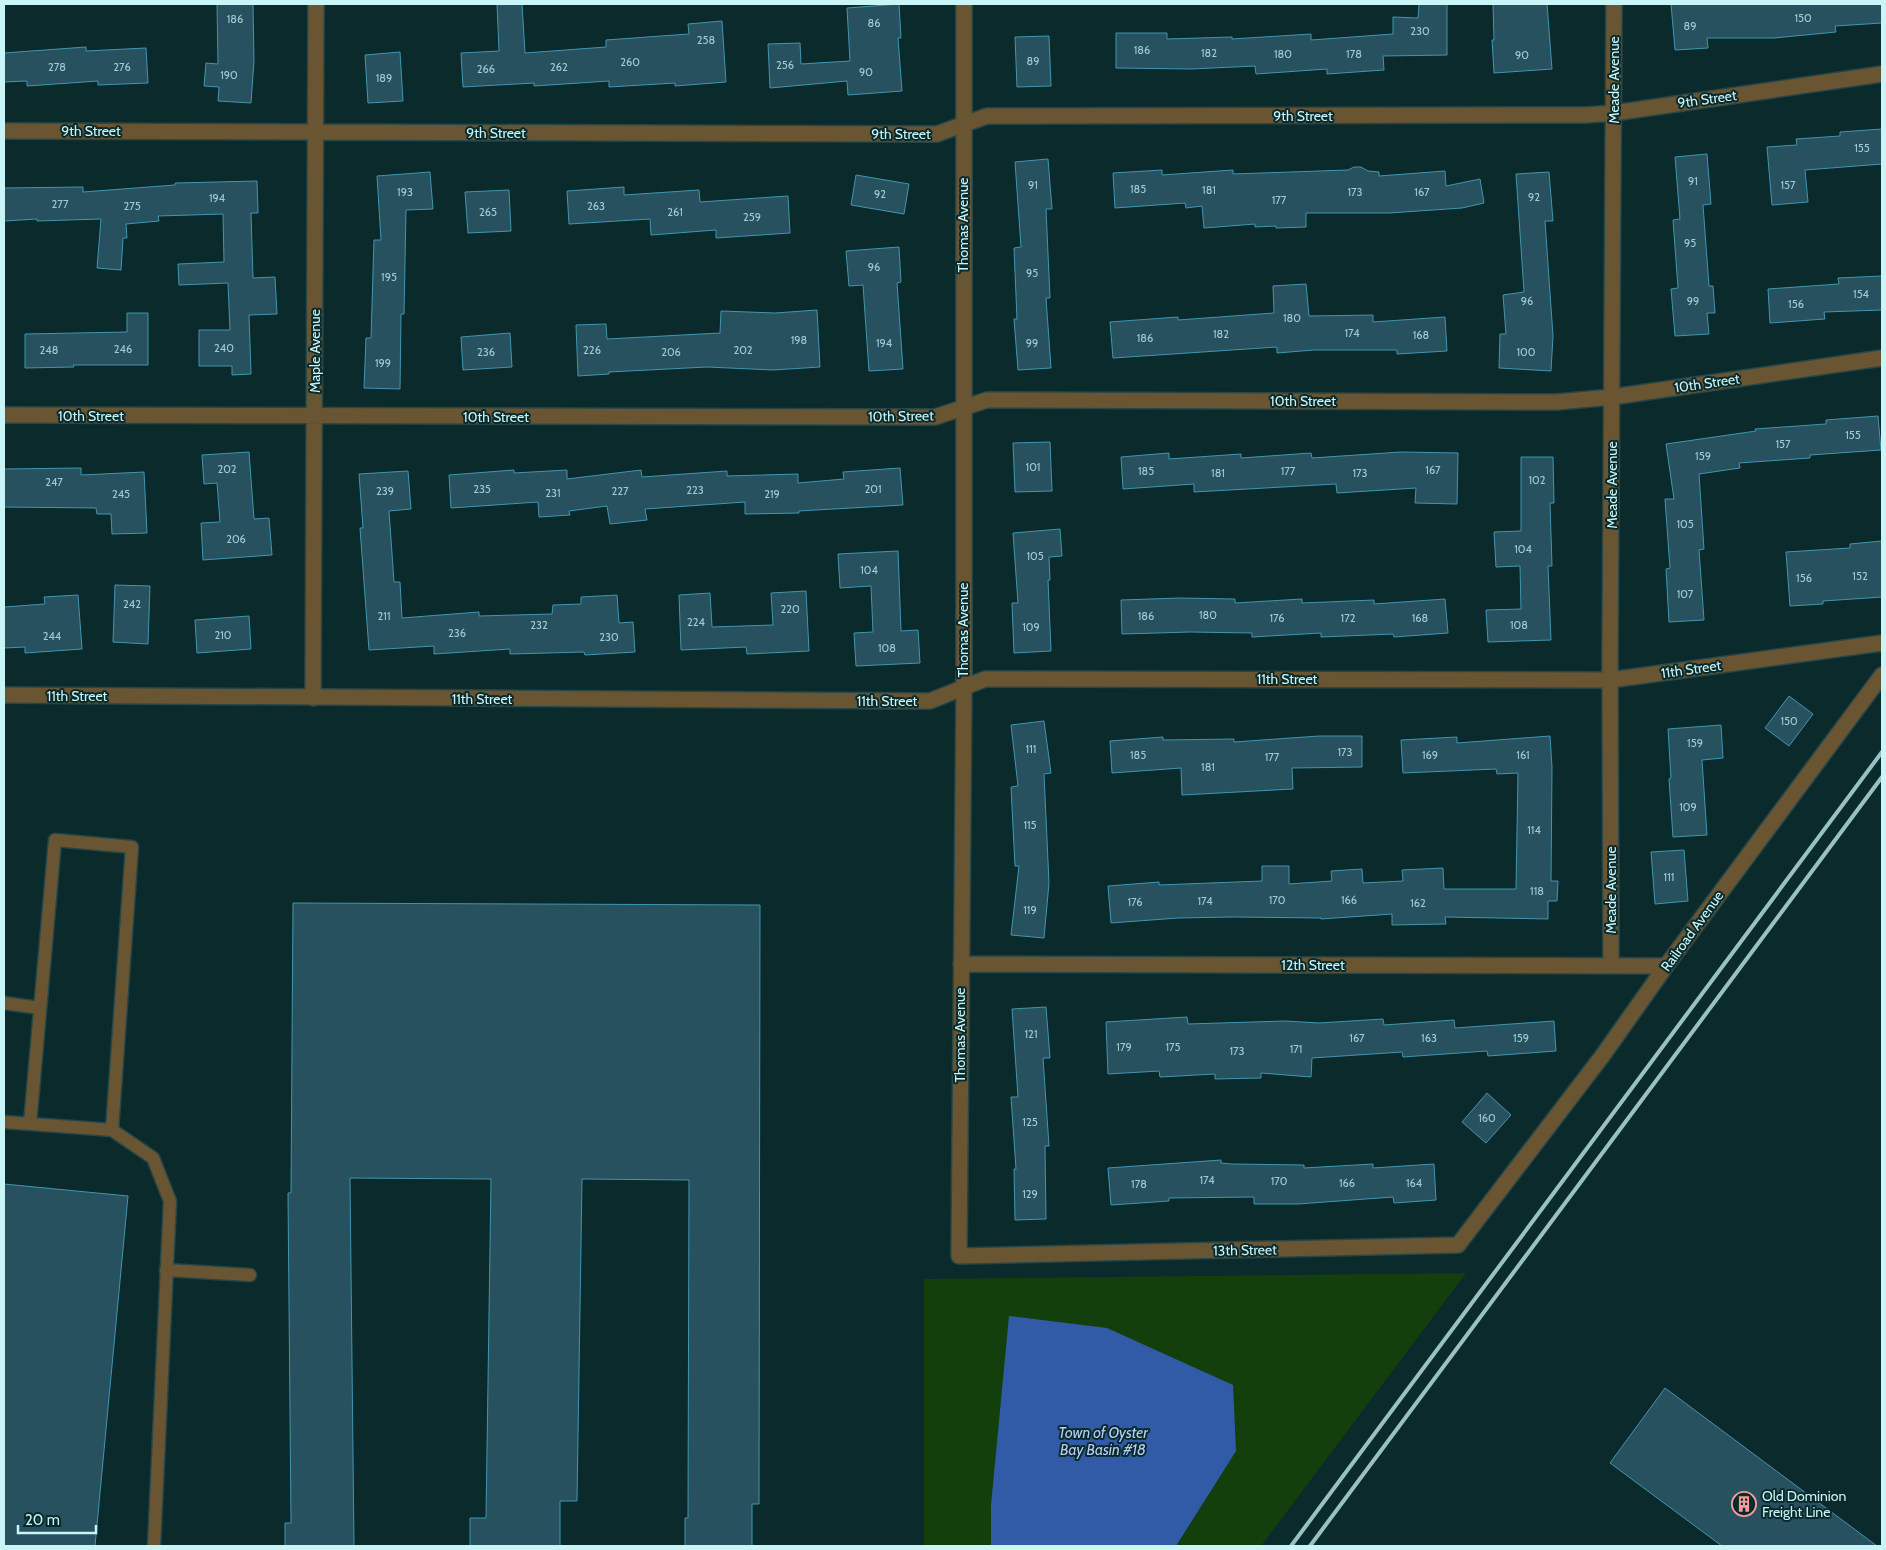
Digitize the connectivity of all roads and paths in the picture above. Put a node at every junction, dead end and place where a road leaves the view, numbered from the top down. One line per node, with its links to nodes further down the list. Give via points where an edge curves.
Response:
1 (316, 4): 8 (street, Maple Avenue)
2 (964, 4): 6 (street, Thomas Avenue)
3 (1614, 4): 5 (street, Meade Avenue)
4 (1882, 74): 5 (street, 9th Street)
5 (1614, 113): 6 (street, 9th Street, via 986,116); 10 (street, Meade Avenue)
6 (964, 125): 8 (street, 9th Street, via 937,134); 11 (street, Thomas Avenue)
7 (4, 131): 8 (street, 9th Street)
8 (316, 132): 13 (street, Maple Avenue)
9 (1882, 358): 10 (street, 10th Street)
10 (1612, 397): 11 (street, 10th Street, via 1557,402 986,400); 16 (street, Meade Avenue)
11 (963, 407): 13 (street, 10th Street, via 935,417); 17 (street, Thomas Avenue)
12 (4, 415): 13 (street, 10th Street)
13 (315, 416): 19 (street, Maple Avenue)
14 (1882, 643): 16 (street, 11th Street)
15 (1882, 675): 22 (street, Railroad Avenue)
16 (1610, 680): 17 (street, 11th Street, via 985,679); 21 (street, Meade Avenue)
17 (964, 687): 19 (street, 11th Street, via 930,702); 20 (street, Thomas Avenue)
18 (4, 695): 19 (street, 11th Street)
19 (313, 698)
20 (961, 964): 21 (street, 12th Street); 29 (street, Thomas Avenue)
21 (1611, 966): 22 (street, 12th Street)
22 (1666, 966): 28 (street, Railroad Avenue)
23 (4, 1003): 24 (lane)
24 (40, 1008): 26 (lane); 27 (lane, via 55,840 132,847)
25 (4, 1122): 26 (lane)
26 (30, 1124): 27 (lane)
27 (112, 1130): 30 (lane, via 153,1158 170,1201)
28 (1503, 1186): 29 (street, 13th Street, via 1458,1245)
29 (959, 1256)
30 (166, 1270): 31 (lane); 32 (lane)
31 (250, 1276)
32 (154, 1546)

